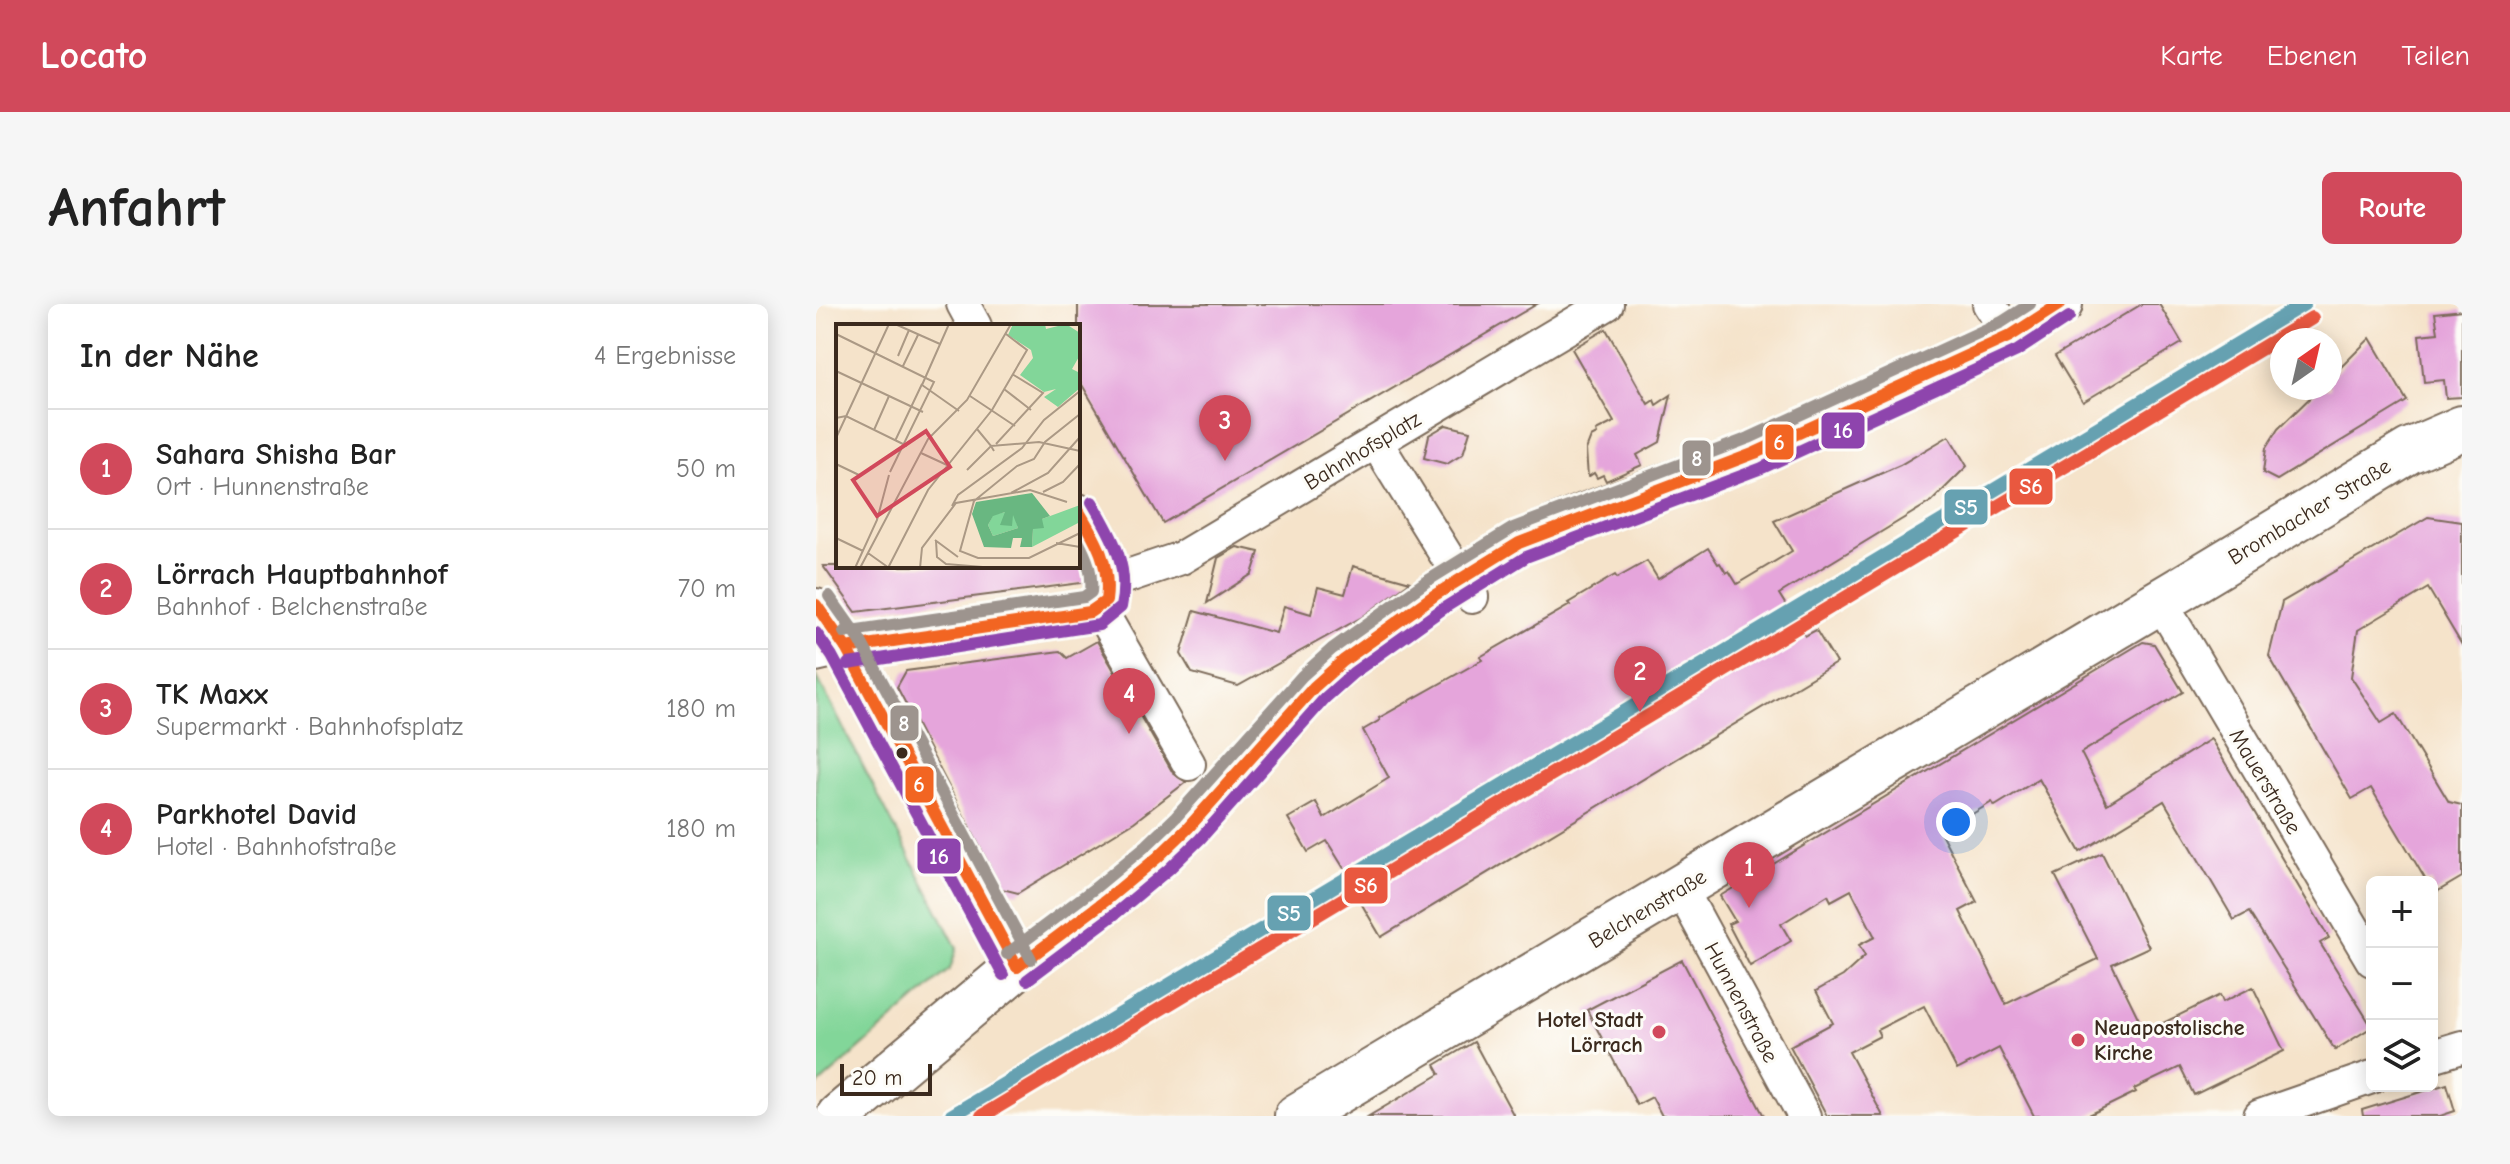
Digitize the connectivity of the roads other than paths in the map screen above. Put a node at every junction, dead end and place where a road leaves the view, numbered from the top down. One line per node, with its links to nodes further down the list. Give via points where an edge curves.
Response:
1 (963, 304): 5 (street)
2 (2060, 304): 4 (main road)
3 (1594, 307): 7 (street, Bahnhofsplatz)
4 (1999, 320): 10 (main road, via 1755,453 1519,543)
5 (974, 324)
6 (2462, 428): 11 (main road, Brombacher Straße, via 2409,451)
7 (1376, 442): 9 (street, Bahnhofsplatz, via 1181,558); 10 (street)
8 (1080, 514): 9 (street)
9 (1111, 578): 13 (street, via 1106,601)
10 (1463, 586): 18 (main road, via 1343,661 1168,847)
11 (2160, 601): 16 (main road, Belchenstraße); 17 (street, Mauerstraße)
12 (816, 605): 14 (street)
13 (1090, 612): 14 (street); 15 (street, via 1105,618)
14 (831, 651): 18 (street, via 934,814)
15 (1189, 764)
16 (1681, 889): 23 (main road, Belchenstraße); 24 (street, Hunnenstraße)
17 (2366, 950)
18 (1017, 967): 22 (main road)
19 (2462, 1047): 20 (street)
20 (2438, 1054)
21 (2366, 1079): 25 (street)
22 (839, 1116)
23 (1297, 1116)
24 (1804, 1116)
25 (2260, 1116)

